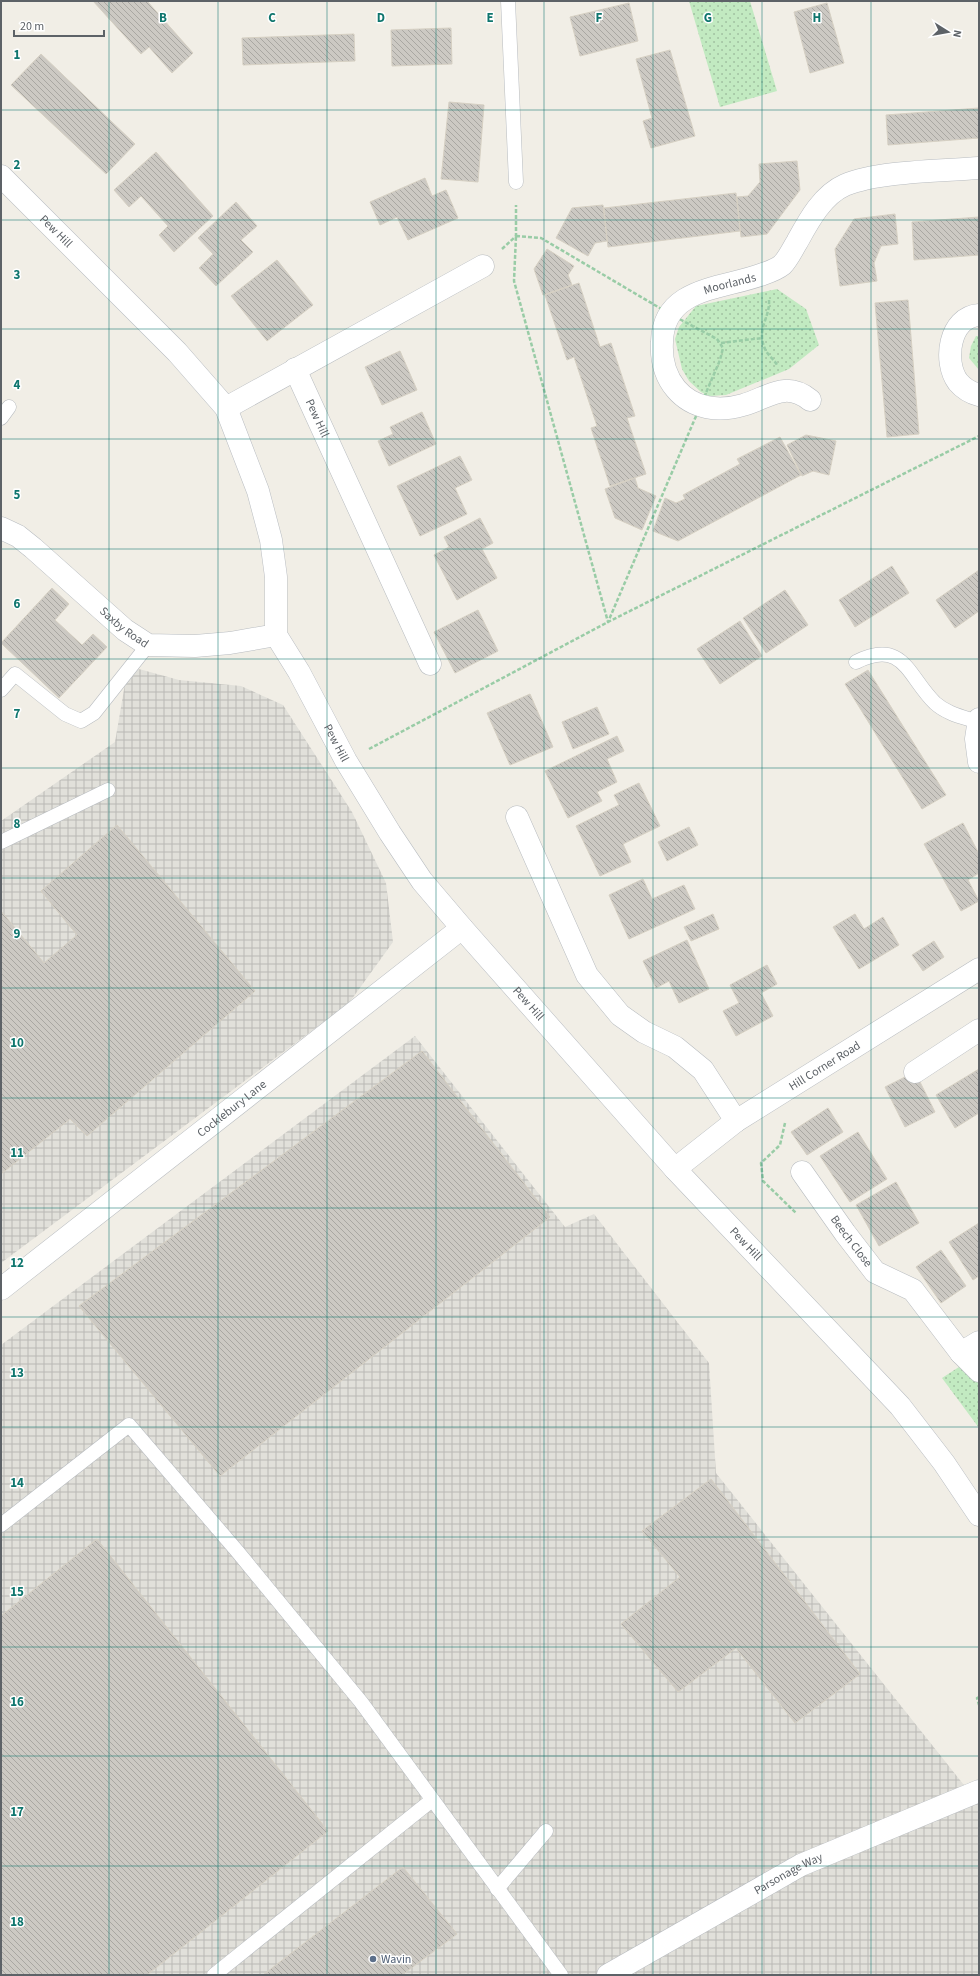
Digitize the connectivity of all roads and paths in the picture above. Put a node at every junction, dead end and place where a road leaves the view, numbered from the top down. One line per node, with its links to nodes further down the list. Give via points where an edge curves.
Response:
1 (508, 1): 4 (lane)
2 (979, 168): 7 (street, Moorlands, via 888,175 845,186 823,203 781,265)
3 (1, 176): 17 (street, Pew Hill, via 177,352)
4 (516, 182): 5 (path)
5 (516, 236): 6 (path); 8 (path, via 541,238); 20 (path, via 514,281)
6 (483, 266): 12 (street)
7 (764, 274): 8 (street, Moorlands, via 695,293 675,307); 10 (path, via 770,305 763,323)
8 (670, 314): 11 (path); 16 (street, Moorlands, via 662,336 665,368 677,390)
9 (979, 315): 14 (street, via 970,317 958,326 952,341 951,354 952,367 958,381 964,388)
10 (762, 338): 11 (path); 13 (path, via 767,353 776,362)
11 (721, 343): 16 (path, via 723,348 720,360)
12 (295, 369): 17 (street); 24 (street, Pew Hill)
13 (785, 391): 15 (street, via 796,392); 16 (street, Moorlands, via 743,405 721,408)
14 (979, 395)
15 (810, 400)
16 (701, 406): 20 (path)
17 (226, 408): 21 (street, Pew Hill, via 258,491 271,540 276,577)
18 (979, 436): 20 (path)
19 (1, 528): 22 (street, Saxby Road, via 34,548 124,630)
20 (608, 622): 27 (path)
21 (276, 635): 22 (street, Saxby Road, via 209,645); 27 (street, Pew Hill, via 299,672)
22 (148, 646): 25 (lane, via 94,714 81,721 65,714 15,674)
23 (856, 662): 26 (lane, via 873,656 891,656 908,667 942,709)
24 (430, 664)
25 (1, 690)
26 (978, 720): 28 (street, via 976,739)
27 (346, 761): 32 (street, Pew Hill, via 422,880)
28 (979, 762)
29 (108, 790): 31 (lane)
30 (517, 817): 36 (street, via 587,975 620,1015 644,1032 675,1047 703,1070)
31 (1, 842)
32 (462, 928): 37 (street, Pew Hill); 39 (street, Cocklebury Lane)
33 (979, 969): 36 (street, Hill Corner Road)
34 (979, 1030): 35 (street)
35 (915, 1072)
36 (736, 1121): 37 (street, Hill Corner Road)
37 (675, 1169): 43 (street, Pew Hill, via 900,1406 944,1463)
38 (802, 1172): 41 (street, Beech Close, via 875,1272 913,1290)
39 (1, 1289)
40 (979, 1342): 41 (street)
41 (961, 1352): 42 (street, Beech Close)
42 (979, 1371)
43 (979, 1515)
44 (1, 1525): 48 (lane, via 129,1425 356,1696)
45 (978, 1698): 46 (path)
46 (979, 1705)
47 (979, 1791): 53 (street, Parsonage Way, via 801,1865)
48 (432, 1800): 50 (lane); 51 (lane)
49 (546, 1831): 50 (lane)
50 (497, 1889): 52 (lane)
51 (214, 1975)
52 (561, 1975)
53 (608, 1975)

